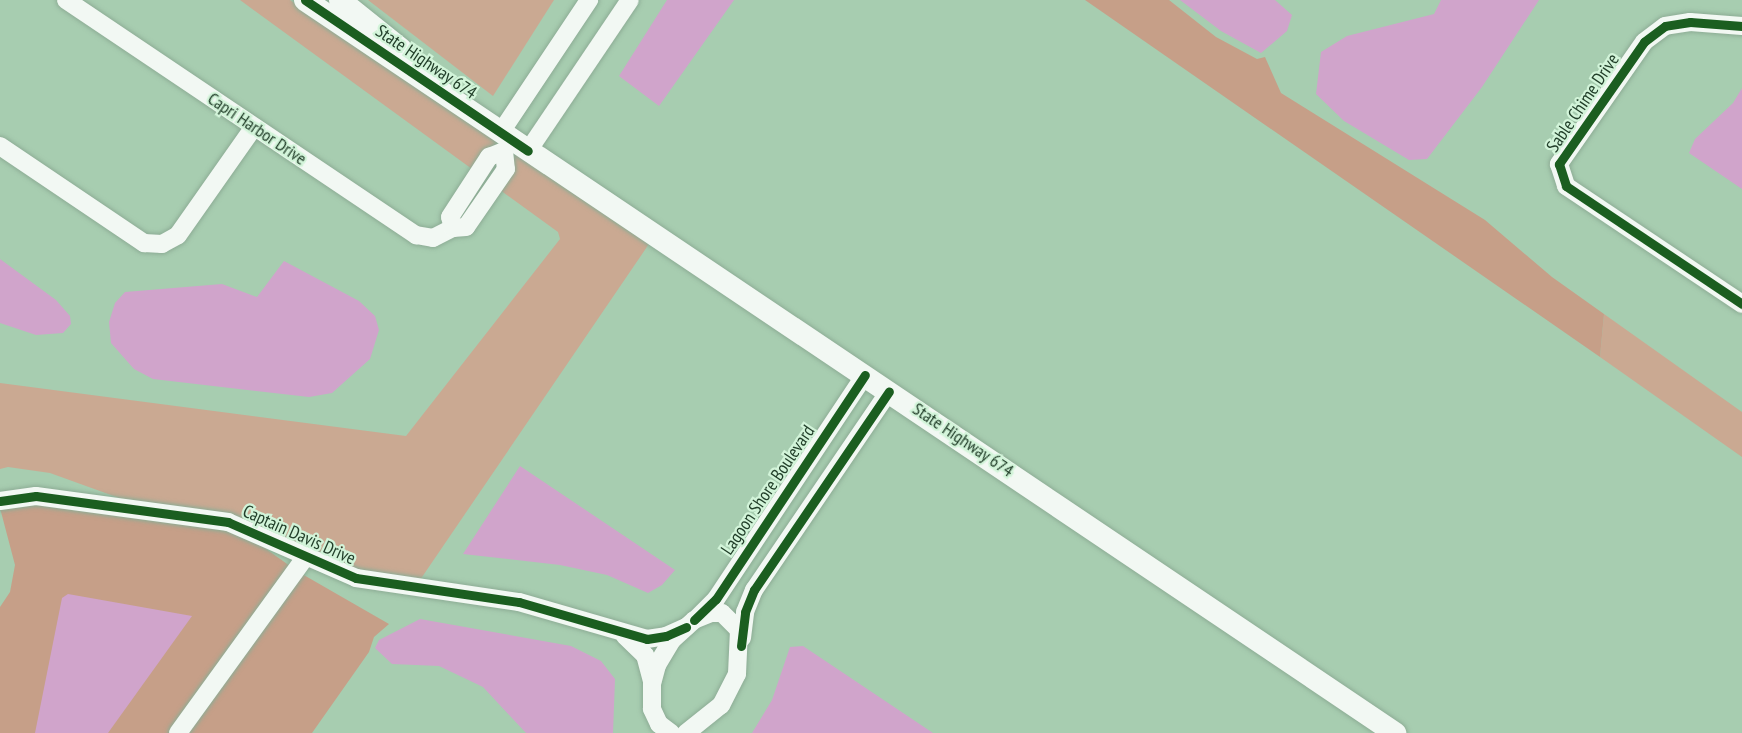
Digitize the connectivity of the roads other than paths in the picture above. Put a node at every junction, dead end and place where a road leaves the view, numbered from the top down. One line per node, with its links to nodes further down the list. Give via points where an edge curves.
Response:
1 (66, 0): 7 (street, Capri Harbor Drive)
2 (304, 0): 8 (main road, State Highway 674)
3 (340, 0): 8 (main road, State Highway 674)
4 (589, 0): 8 (street)
5 (630, 0): 8 (street)
6 (1742, 26): 10 (street, Sable Chime Drive, via 1690,22 1665,26 1651,36 1559,164 1566,186)
7 (254, 127): 8 (street, Capri Harbor Drive, via 416,235 433,237 466,227 508,165); 9 (street, via 178,235 170,242 154,245 144,243)
8 (510, 141): 11 (main road, State Highway 674)
9 (0, 146)
10 (1742, 304)
11 (865, 375): 12 (main road, State Highway 674); 15 (street, Lagoon Shore Boulevard, via 716,599)
12 (889, 391): 17 (street, via 754,590 745,612); 24 (main road, State Highway 674)
13 (0, 501): 14 (street, Captain Davis Drive, via 36,496 228,522)
14 (306, 556): 16 (street, Captain Davis Drive, via 356,578 519,602); 21 (street)
15 (690, 624): 16 (street, Captain Davis Drive, via 652,639); 17 (street, Captain Davis Drive, via 711,613 726,615 740,630); 18 (street, Lagoon Shore Boulevard, via 661,656)
16 (616, 629): 18 (street, Captain Davis Drive, via 645,655)
17 (741, 646): 20 (street, via 737,674 728,696)
18 (652, 684): 19 (street)
19 (652, 709): 22 (street); 23 (street, via 659,724)
20 (693, 731)
21 (178, 733)
22 (656, 733)
23 (671, 733)
24 (1395, 733)

